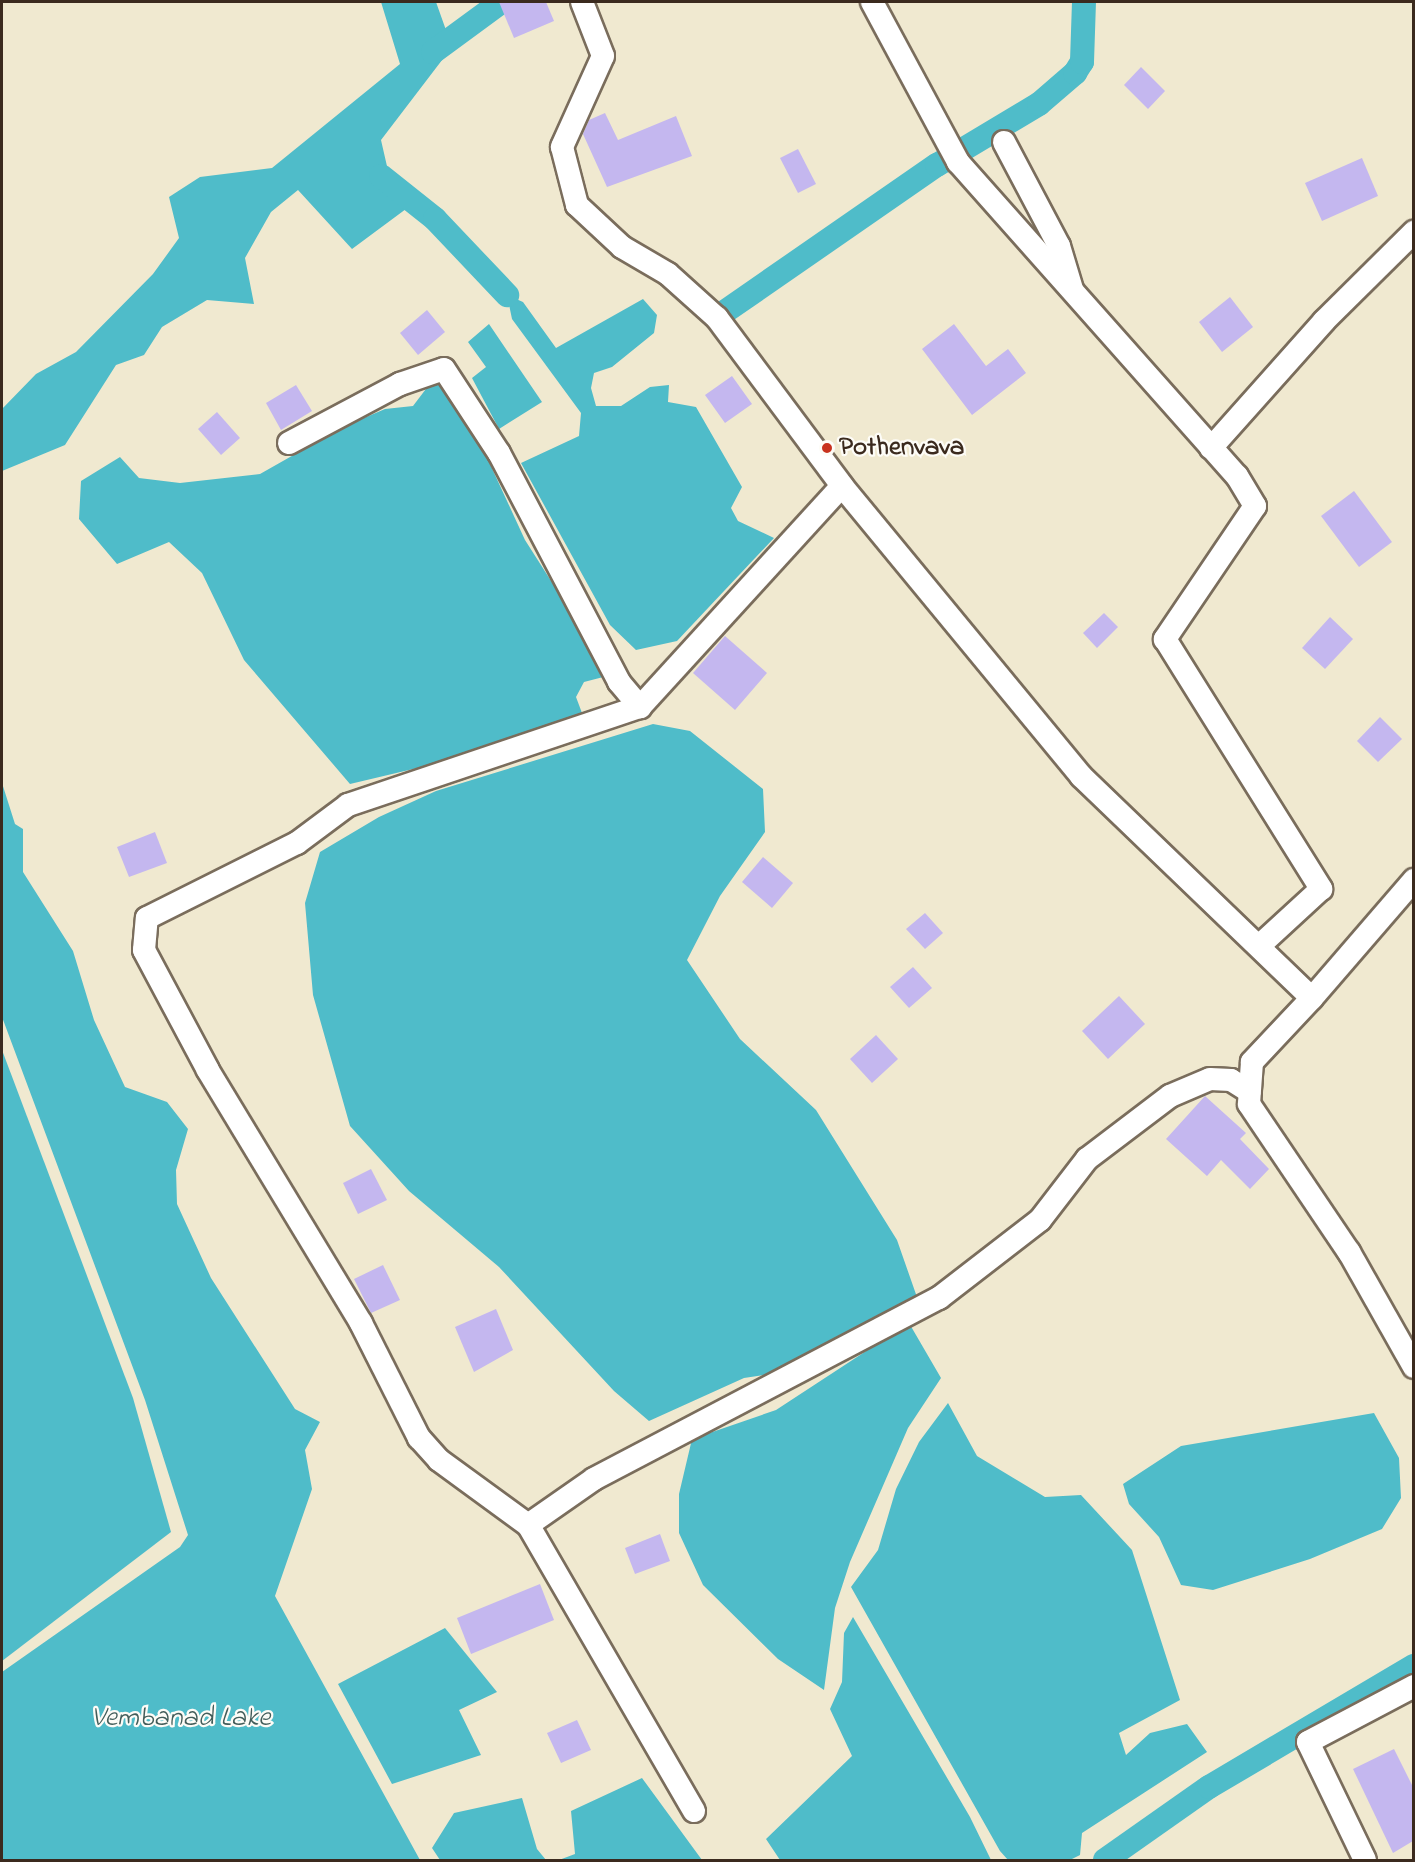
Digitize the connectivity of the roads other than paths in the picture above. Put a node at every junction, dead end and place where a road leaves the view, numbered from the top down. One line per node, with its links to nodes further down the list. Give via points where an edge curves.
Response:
1 (582, 2): 8 (street, via 603,56 562,147 577,205 622,247 668,273 717,318)
2 (872, 2): 5 (street, via 953,154)
3 (1004, 142): 5 (street, via 1059,246)
4 (1413, 232): 7 (street, via 1324,321)
5 (1074, 297): 7 (street)
6 (289, 443): 9 (street, via 400,384 444,369 499,453 619,682)
7 (1211, 448): 11 (street, via 1255,506 1165,639 1321,889)
8 (842, 486): 9 (street); 11 (street, via 1081,776)
9 (640, 707): 15 (street, via 348,805 297,843 147,918 144,950 149,960 208,1070 361,1323 419,1438 439,1460)
10 (1413, 879): 12 (street)
11 (1258, 946): 12 (street)
12 (1312, 998): 13 (street, via 1252,1062)
13 (1250, 1092): 14 (street, via 1249,1104 1349,1252); 15 (street, via 1231,1080 1210,1079 1170,1096 1087,1159 1040,1220 939,1298 594,1479)
14 (1413, 1366)
15 (528, 1525): 17 (street)
16 (1413, 1686): 18 (street, via 1308,1742)
17 (694, 1811)
18 (1365, 1860)

